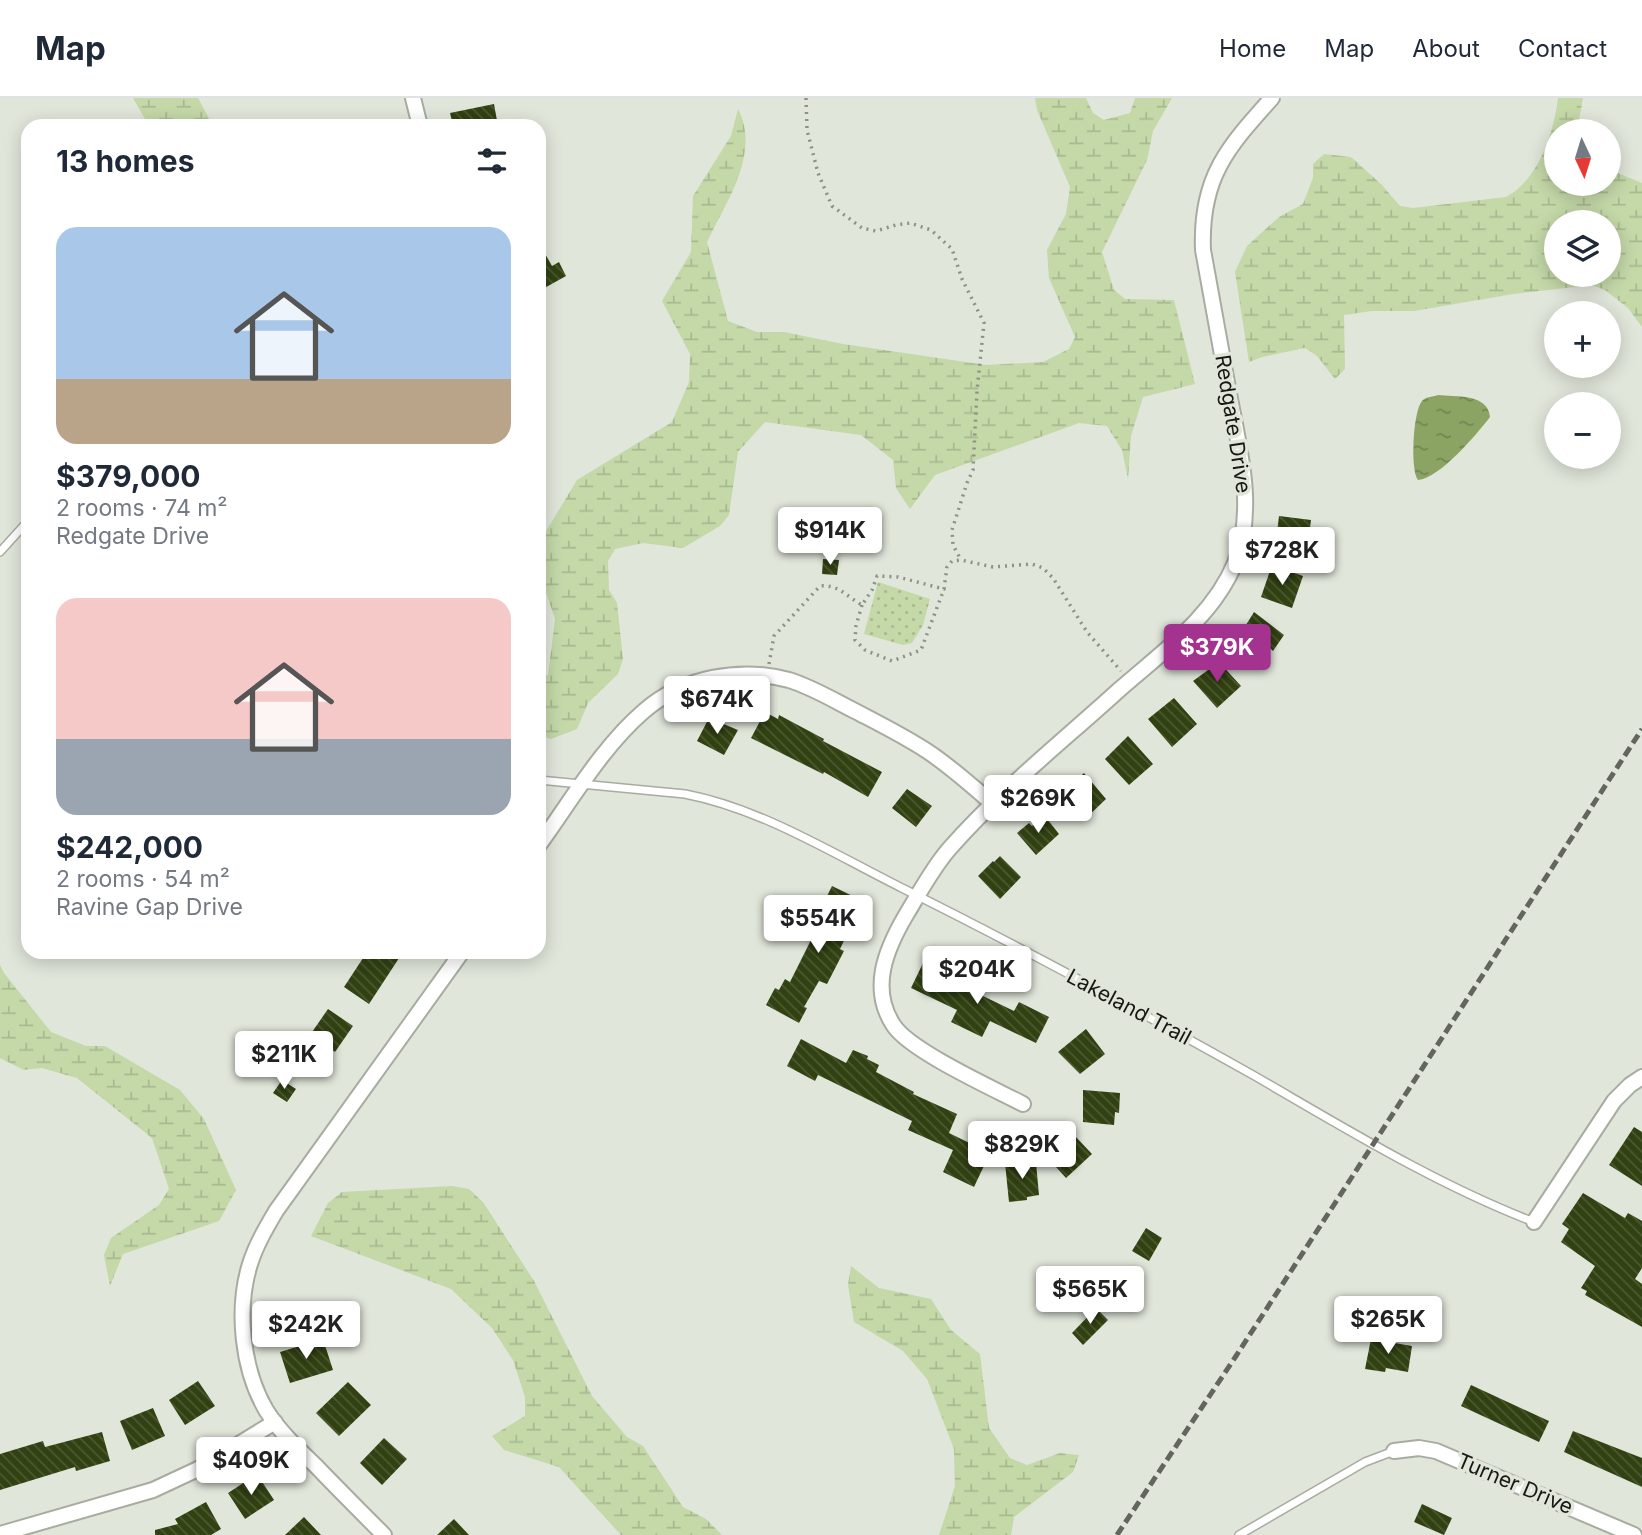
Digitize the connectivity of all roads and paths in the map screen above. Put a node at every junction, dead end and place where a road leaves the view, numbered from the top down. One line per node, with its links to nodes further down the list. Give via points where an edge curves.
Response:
1 (414, 98): 4 (street)
2 (806, 98): 7 (path, via 807,130 832,205 862,228 876,231 911,223 931,230 952,249 985,323 973,470 952,530)
3 (1272, 98): 11 (street, Redgate Drive, via 1224,156 1212,179 1202,229 1242,470 1243,535 1224,587 1210,606)
4 (419, 119)
5 (21, 529): 6 (lane)
6 (0, 552)
7 (961, 560): 8 (path, via 947,567); 11 (path, via 993,567 1032,564 1043,568 1087,632)
8 (944, 589): 9 (path, via 877,576); 9 (path, via 921,650 892,661 865,650 855,640)
9 (862, 605): 10 (path, via 838,588 820,586 774,636)
10 (768, 676): 13 (street, via 730,674 669,693 644,710 616,739); 14 (street, via 792,681 898,733)
11 (1129, 681): 14 (street, Redgate Drive)
12 (546, 781): 13 (lane, Lakeland Trail)
13 (583, 784): 15 (street); 16 (lane, Lakeland Trail, via 685,794 745,810)
14 (993, 804): 16 (street, Redgate Drive, via 949,849)
15 (546, 835)
16 (918, 896): 19 (street, Redgate Drive, via 896,933 881,976 894,1026 919,1048); 20 (lane, Lakeland Trail, via 1373,1143)
17 (457, 959): 21 (street, via 300,1175 260,1238 250,1265 243,1326 256,1387)
18 (1642, 1076): 20 (street, Lakeland Trail, via 1614,1101)
19 (1023, 1104)
20 (1534, 1222)
21 (275, 1422): 23 (street, via 198,1469 153,1490); 24 (street)
22 (1394, 1451): 25 (lane, via 1365,1462); 26 (street, Turner Drive, via 1436,1451)
23 (0, 1534)
24 (384, 1535)
25 (1239, 1535)
26 (1634, 1535)

